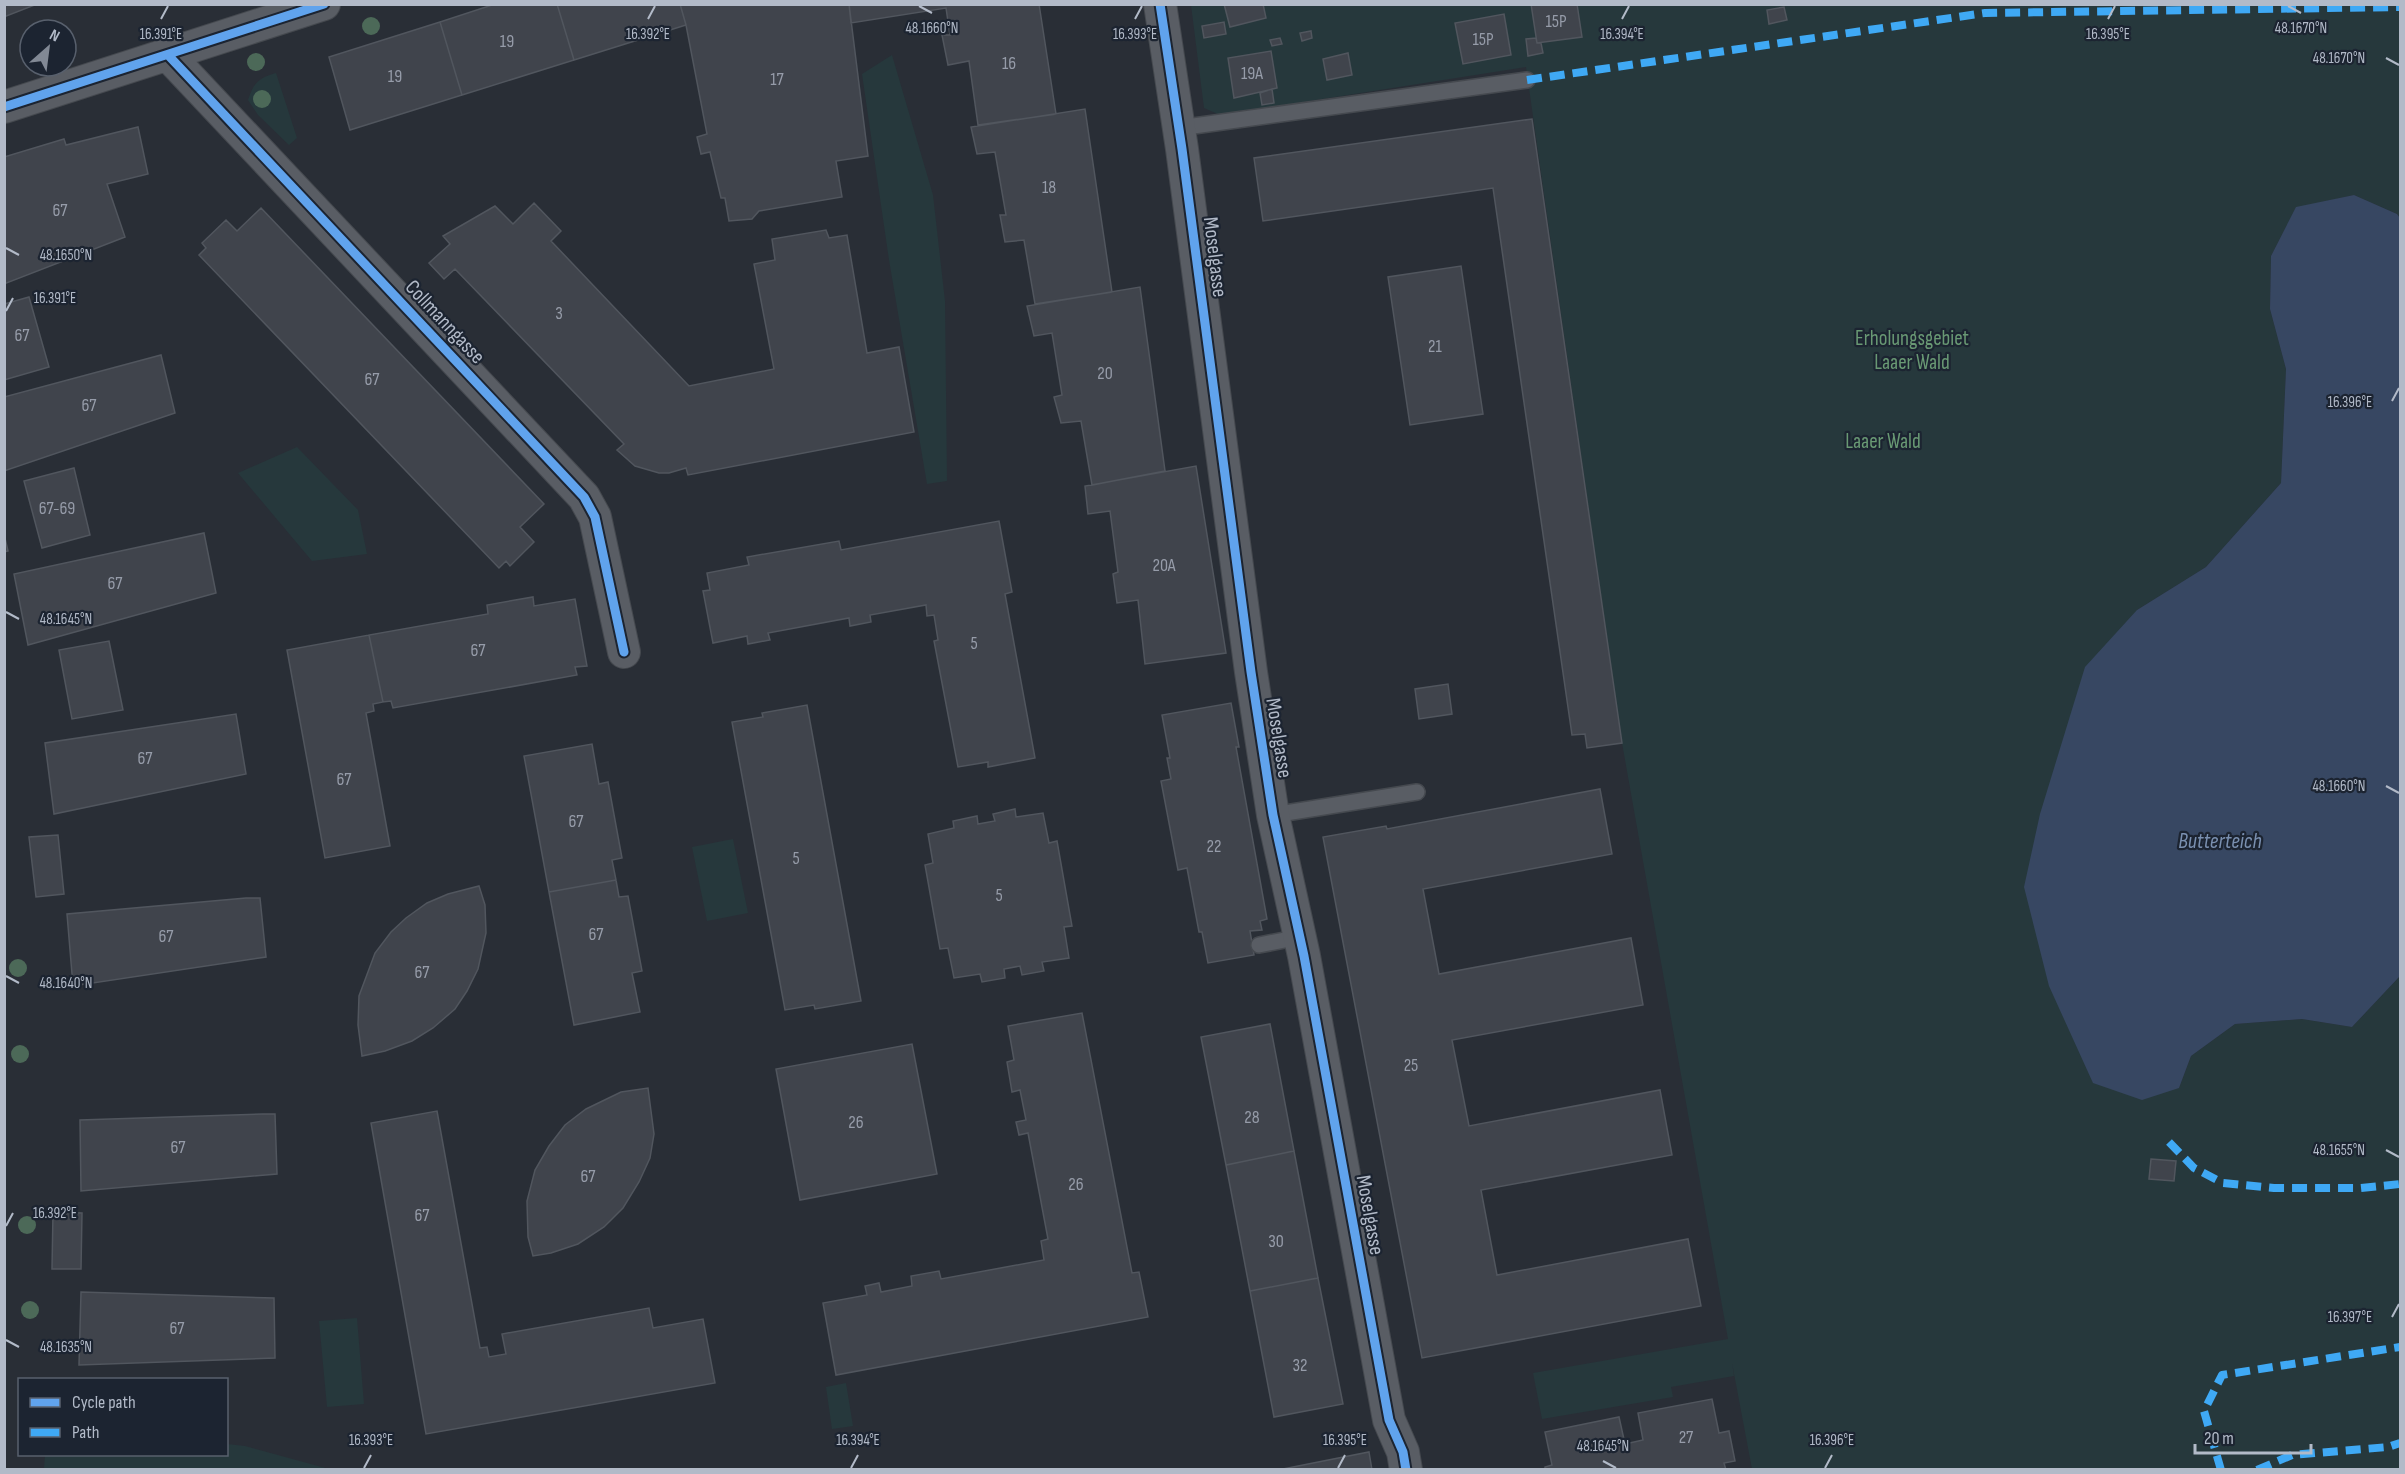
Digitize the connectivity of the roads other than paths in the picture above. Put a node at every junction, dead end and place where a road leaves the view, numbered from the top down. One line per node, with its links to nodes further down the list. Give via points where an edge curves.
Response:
1 (324, 4): 3 (street)
2 (1160, 4): 6 (street, Moselgasse)
3 (168, 55): 5 (street); 7 (street, Collmanngasse, via 584,497 595,517)
4 (1527, 80): 6 (lane)
5 (4, 107)
6 (1179, 128): 9 (street, Moselgasse)
7 (624, 652)
8 (1417, 792): 9 (lane)
9 (1273, 815): 10 (street, Moselgasse)
10 (1300, 937): 11 (lane); 12 (street, Moselgasse, via 1389,1420)
11 (1259, 945)
12 (1406, 1470)

